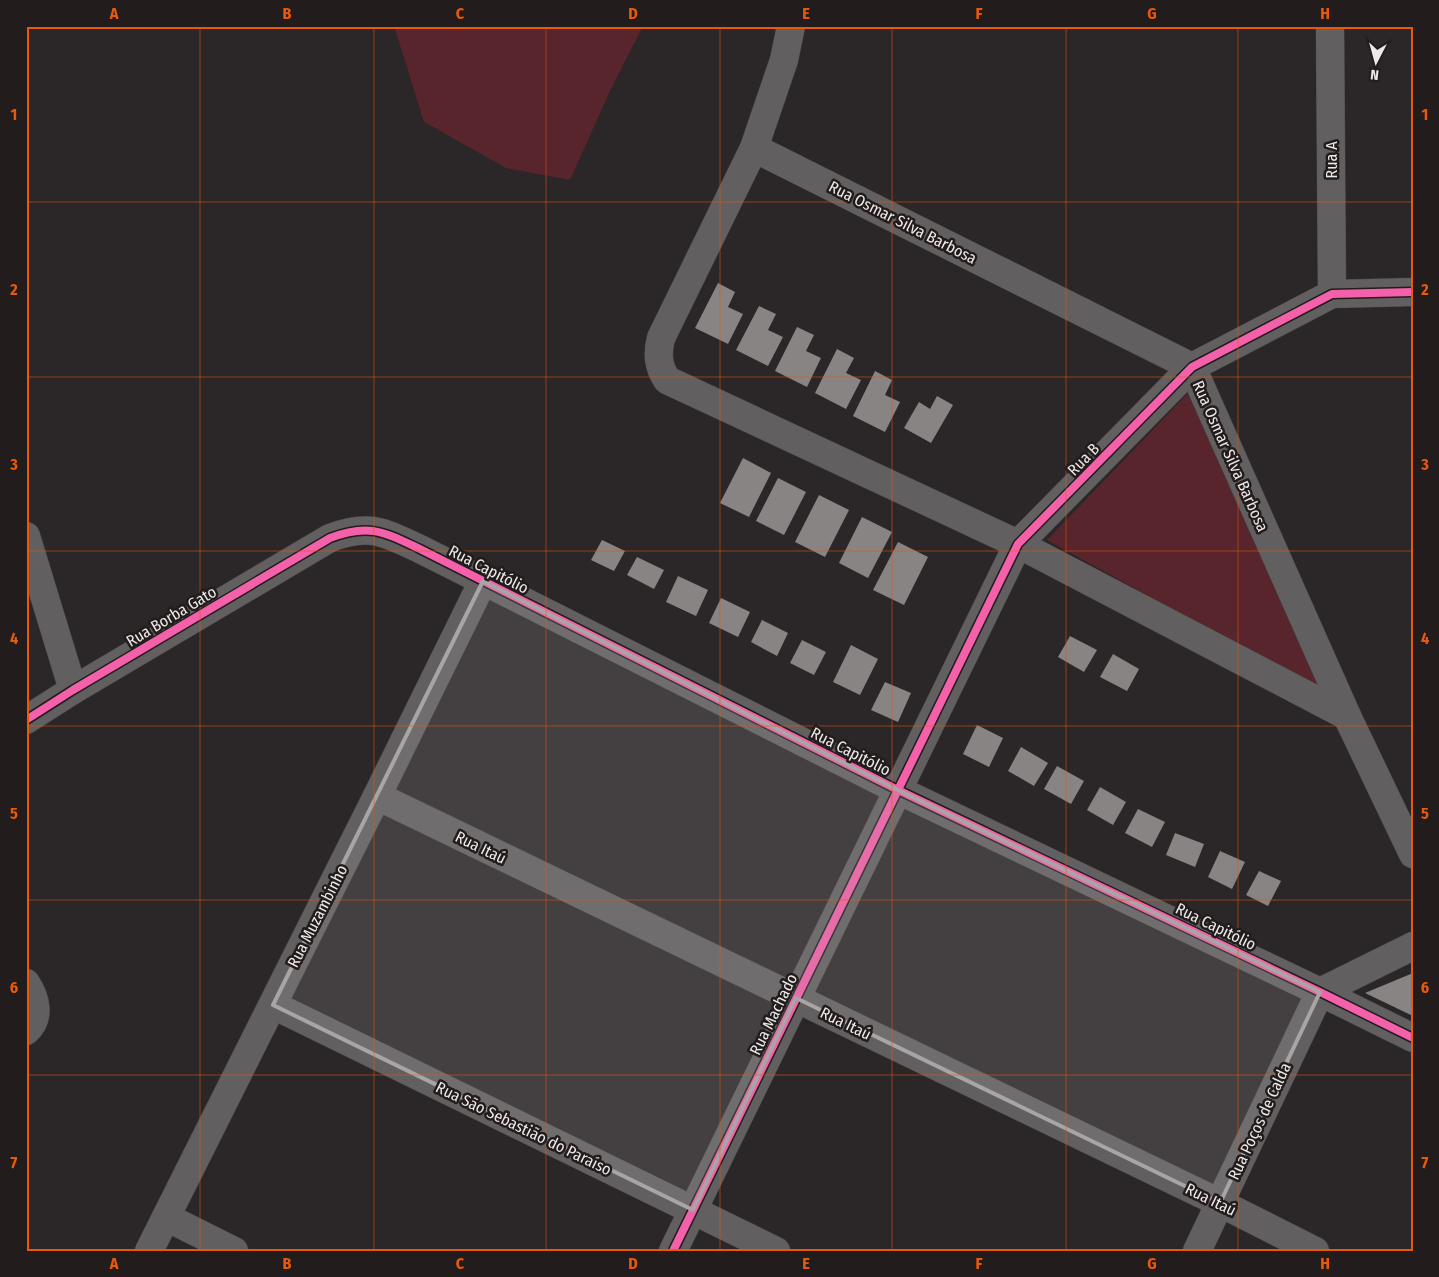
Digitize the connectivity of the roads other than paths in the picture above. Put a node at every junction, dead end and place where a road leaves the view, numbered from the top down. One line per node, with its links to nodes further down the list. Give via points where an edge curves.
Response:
1 (791, 26): 3 (street, via 784,60)
2 (1330, 26): 5 (street, Rua A)
3 (754, 148): 6 (street, Rua Osmar Silva Barbosa); 9 (street, via 661,338 661,371 667,380)
4 (1413, 292): 5 (street, Rua B)
5 (1332, 294): 6 (street, Rua B)
6 (1192, 368): 9 (street, Rua B); 12 (street, Rua Osmar Silva Barbosa)
7 (26, 536): 11 (street)
8 (330, 538): 10 (street, Rua Capitólio, via 346,531 366,529 389,534); 11 (street, Rua Borba Gato)
9 (1018, 544): 12 (street); 14 (street, Rua B)
10 (482, 581): 14 (street, Rua Capitólio); 15 (street, Rua Muzambinho)
11 (73, 690): 13 (street, Rua Borba Gato)
12 (1347, 716): 16 (street, Rua Osmar Silva Barbosa)
13 (26, 720)
14 (898, 790): 19 (street, Rua Capitólio); 20 (street, Rua Machado)
15 (377, 796): 20 (street, Rua Itaú); 21 (street, Rua Muzambinho)
16 (1413, 854)
17 (1413, 946): 19 (street)
18 (26, 983): 22 (street, via 35,1003 36,1016)
19 (1320, 992): 23 (street, Rua Capitólio); 24 (street, Rua Poços de Calda)
20 (796, 998): 24 (street, Rua Itaú); 25 (street, Rua Machado)
21 (273, 1005): 25 (street, Rua São Sebastião do Paraíso); 26 (street, Rua Muzambinho)
22 (26, 1031)
23 (1413, 1038)
24 (1220, 1203): 31 (street, Rua Poços de Calda); 32 (street, Rua Itaú)
25 (693, 1210): 29 (street, Rua Machado); 30 (street, Rua São Sebastião do Paraíso)
26 (166, 1217): 27 (street, Rua Muzambinho); 28 (street)
27 (149, 1251)
28 (234, 1251)
29 (673, 1251)
30 (776, 1251)
31 (1198, 1251)
32 (1315, 1251)

